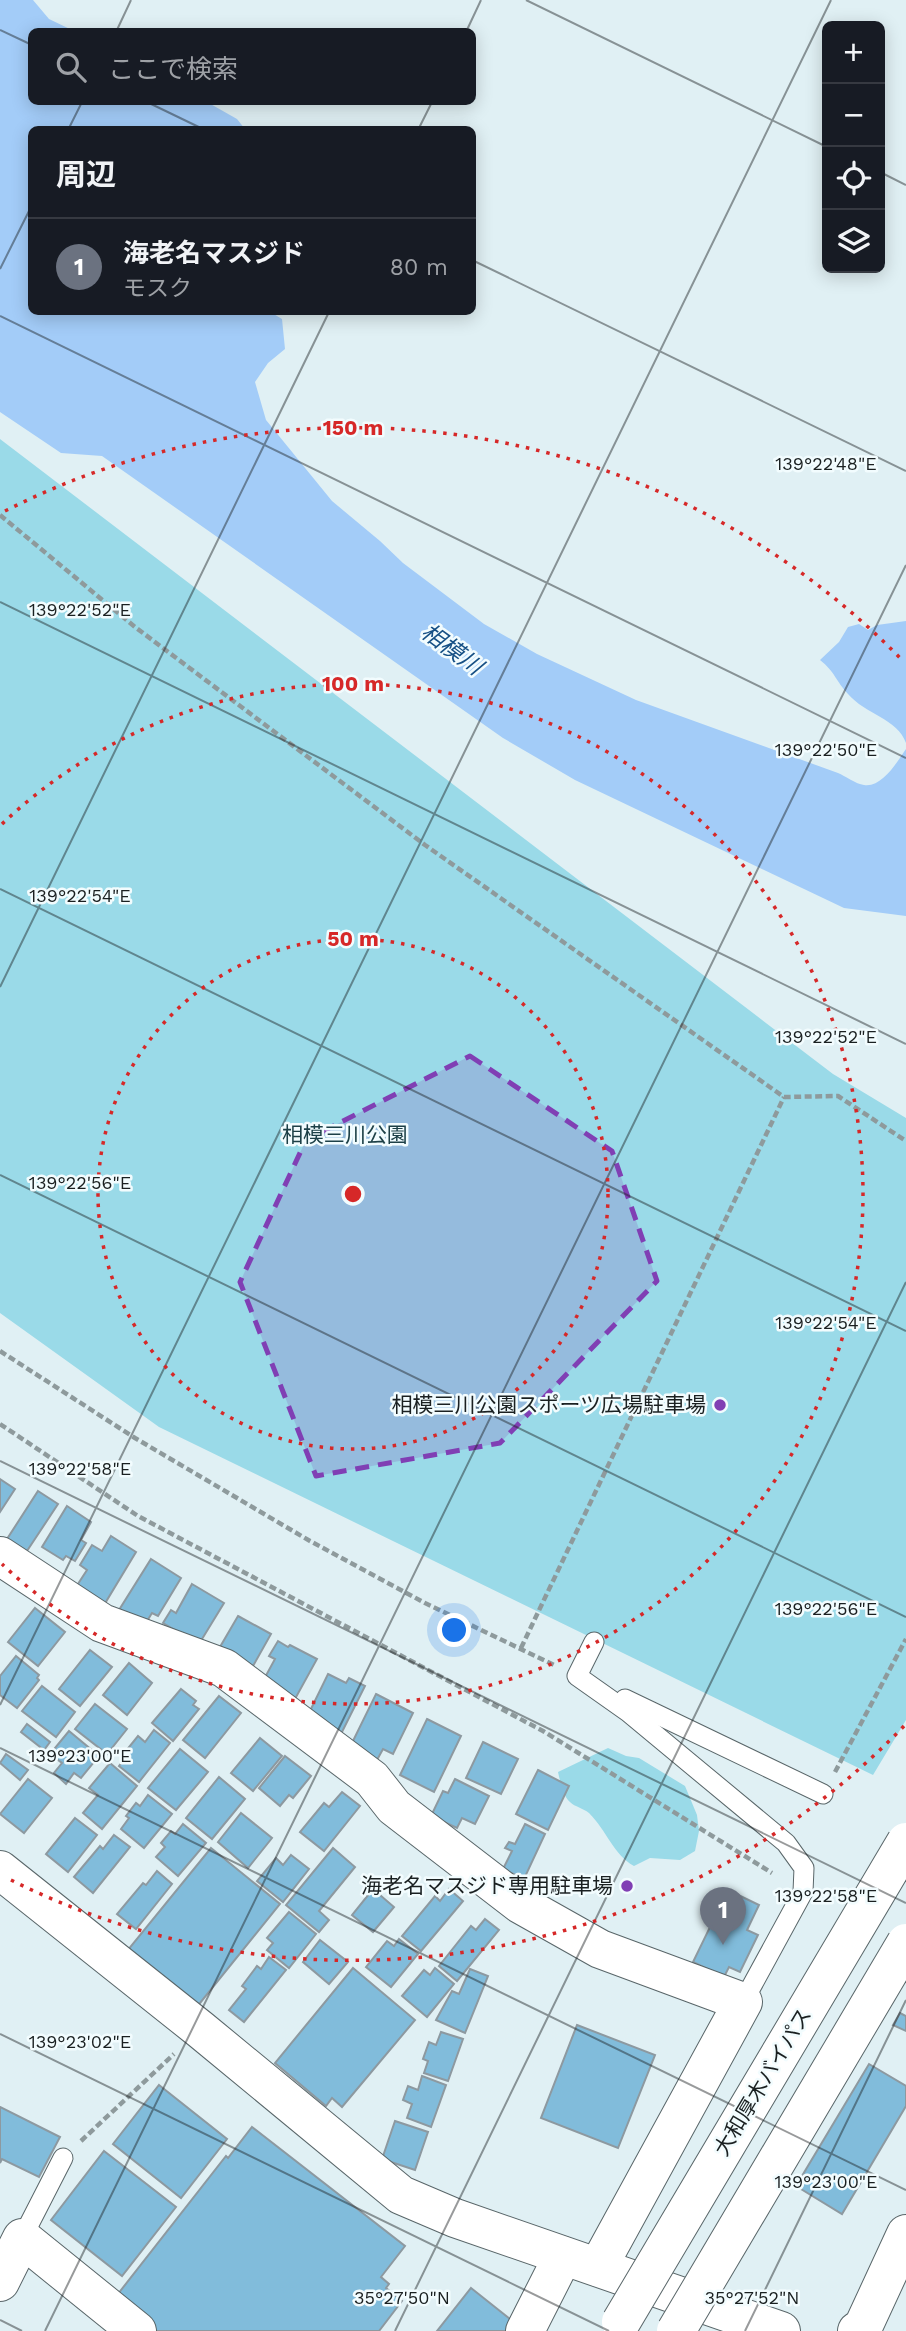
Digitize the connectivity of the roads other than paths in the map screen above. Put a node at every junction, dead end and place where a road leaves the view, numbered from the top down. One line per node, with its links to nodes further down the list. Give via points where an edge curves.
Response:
1 (0, 1556): 8 (main road, via 102,1623 224,1668 372,1779 394,1807 520,1904 600,1948)
2 (594, 1642): 3 (lane)
3 (577, 1676): 4 (lane); 8 (lane, via 628,1712 786,1843 804,1868 803,1892)
4 (823, 1794)
5 (906, 1842): 14 (main road, 大和厚木バイパス, bridge)
6 (0, 1870): 12 (main road, via 401,2195)
7 (906, 1943): 18 (main road, bridge)
8 (743, 2002): 12 (main road)
9 (63, 2158): 11 (lane)
10 (906, 2234): 19 (main road)
11 (22, 2238): 13 (main road); 16 (main road)
12 (580, 2262): 15 (main road); 17 (main road)
13 (0, 2282)
14 (621, 2322)
15 (773, 2330)
16 (137, 2331)
17 (525, 2331)
18 (676, 2331)
19 (858, 2331)

